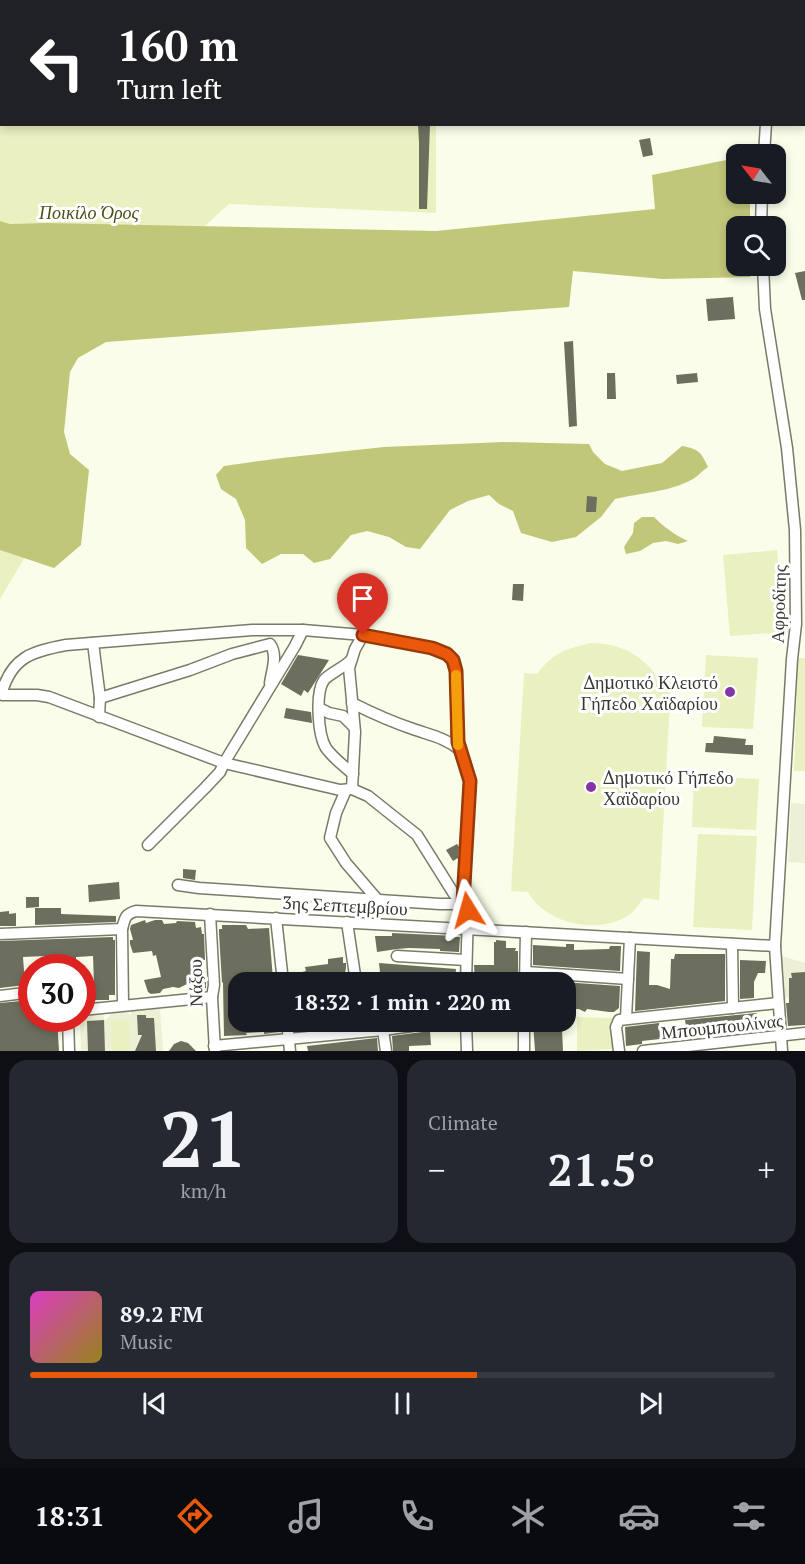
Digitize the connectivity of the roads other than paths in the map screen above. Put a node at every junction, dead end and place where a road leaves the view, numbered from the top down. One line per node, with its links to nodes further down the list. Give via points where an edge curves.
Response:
1 (766, 126): 2 (street)
2 (765, 144)
3 (763, 276): 31 (street, Αφροδίτης, via 787,448 797,584)
4 (303, 630): 5 (street); 6 (street, via 252,630); 8 (street)
5 (363, 635): 7 (street); 14 (street, via 432,648 453,660)
6 (93, 643): 9 (street); 12 (street, via 31,654 13,668 2,692 7,696 49,698)
7 (352, 660): 10 (street); 11 (street, via 326,678 320,687)
8 (269, 689): 9 (street, via 274,654 270,644); 15 (street)
9 (100, 698): 12 (street)
10 (352, 703): 13 (street); 14 (street, via 443,739)
11 (319, 708): 13 (street, via 343,716); 16 (street, via 320,731 327,748)
12 (99, 717): 15 (street)
13 (354, 727): 16 (street)
14 (460, 750): 21 (street, via 470,781)
15 (224, 763): 17 (street); 18 (street, via 205,788)
16 (353, 774): 17 (street)
17 (349, 789): 20 (street, via 336,813 330,838); 21 (street, via 375,800 417,835)
18 (148, 845)
19 (178, 885): 20 (street)
20 (376, 898): 21 (street, via 440,904)
21 (463, 902): 26 (street, via 468,910)
22 (210, 914): 23 (street, 3ης Σεπτεμβρίου); 25 (street, 3ης Σεπτεμβρίου, via 136,911 129,913); 42 (street, Νάξου)
23 (276, 918): 24 (street, 3ης Σεπτεμβρίου); 34 (street)
24 (347, 922): 26 (street, 3ης Σεπτεμβρίου); 35 (street)
25 (122, 929): 28 (street); 44 (street)
26 (467, 929): 27 (street, 3ης Σεπτεμβρίου); 33 (street)
27 (526, 932): 29 (street, 3ης Σεπτεμβρίου); 37 (street)
28 (0, 934)
29 (630, 938): 30 (street, 3ης Σεπτεμβρίου); 39 (street)
30 (732, 944): 31 (street, 3ης Σεπτεμβρίου); 46 (street)
31 (775, 945): 43 (street, Αφροδίτης)
32 (397, 956): 33 (street)
33 (466, 960): 36 (street)
34 (282, 972)
35 (354, 972)
36 (466, 972)
37 (526, 972)
38 (576, 978): 39 (street)
39 (628, 979): 47 (street)
40 (18, 994): 41 (street)
41 (0, 996)
42 (212, 997): 44 (street); 56 (street, Νάξου)
43 (778, 1003): 46 (street); 54 (street, Αφροδίτης)
44 (123, 1005): 45 (street)
45 (96, 1008)
46 (733, 1008): 47 (street)
47 (623, 1019): 61 (street, via 616,1027)
48 (68, 1032): 57 (street)
49 (339, 1032): 55 (street)
50 (383, 1032): 58 (street)
51 (466, 1032): 59 (street)
52 (524, 1032): 60 (street)
53 (805, 1033): 54 (street, Μπουμπουλίνας)
54 (780, 1036): 62 (street, Μπουμπουλίνας); 63 (street, Αφροδίτης)
55 (289, 1045): 56 (street)
56 (214, 1048)
57 (69, 1051)
58 (386, 1051)
59 (467, 1051)
60 (524, 1051)
61 (618, 1051)
62 (642, 1051)
63 (782, 1051)

